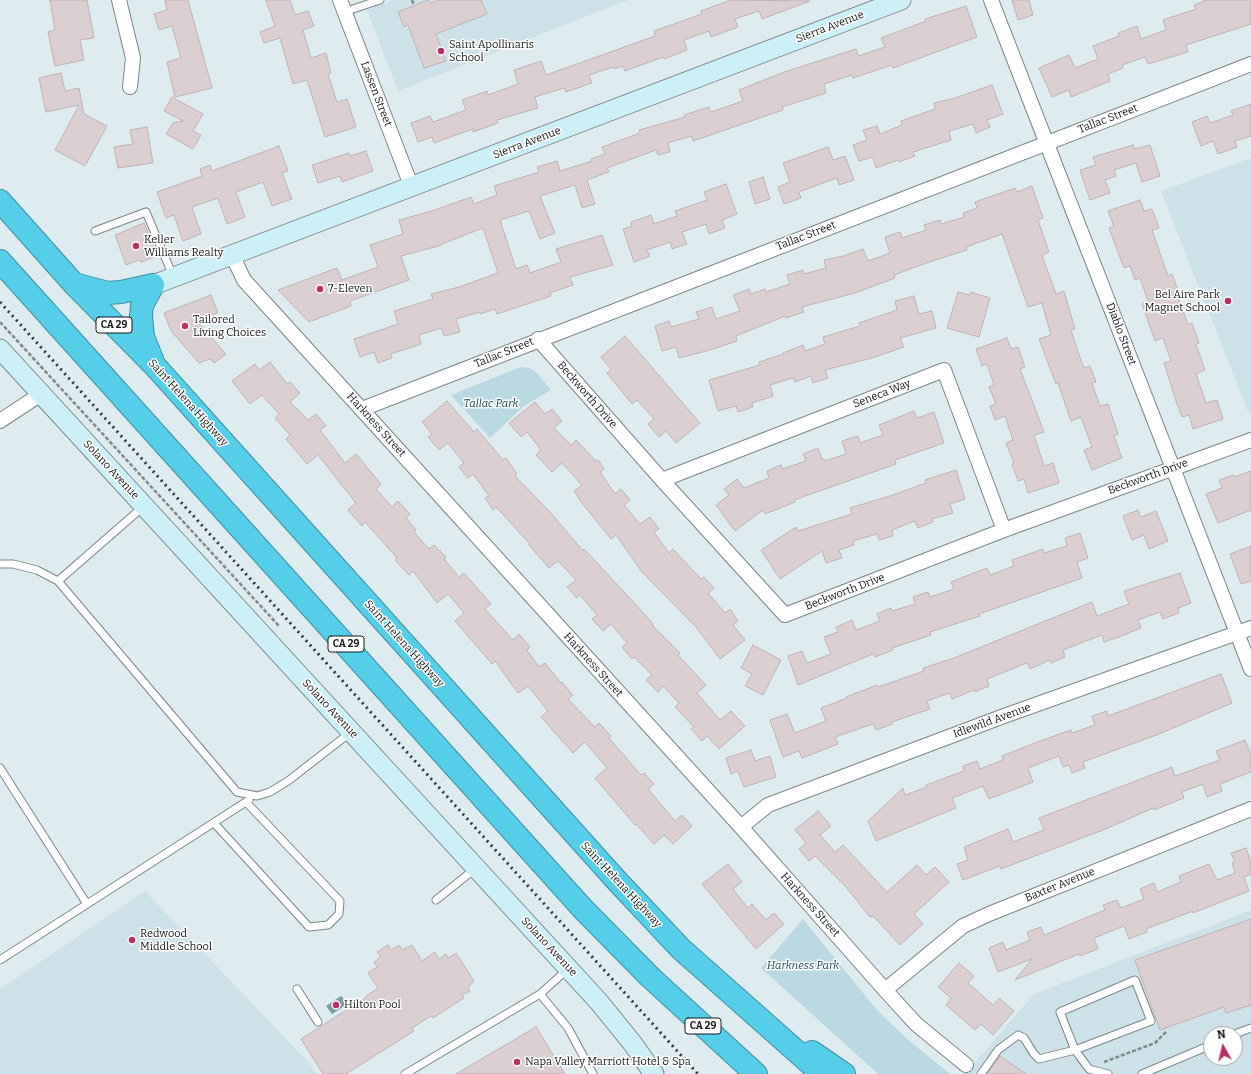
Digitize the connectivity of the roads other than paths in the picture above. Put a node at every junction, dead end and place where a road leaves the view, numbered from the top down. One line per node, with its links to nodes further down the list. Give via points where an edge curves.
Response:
1 (119, 0): 7 (street, via 133,58)
2 (380, 0): 5 (lane)
3 (901, 0): 9 (street, Sierra Avenue)
4 (991, 0): 8 (street, Diablo Street)
5 (342, 6): 9 (street, Lassen Street)
6 (1251, 64): 8 (street, Tallac Street)
7 (130, 87)
8 (1046, 142): 16 (street, Tallac Street); 23 (street, Diablo Street)
9 (412, 188): 12 (street, Sierra Avenue)
10 (0, 201): 15 (highway, Saint Helena Highway / CA 29)
11 (95, 231): 14 (lane, via 146,212)
12 (232, 255): 14 (street, Sierra Avenue); 20 (street, Harkness Street, via 244,280)
13 (0, 261): 44 (highway, CA 29, via 583,909)
14 (163, 282): 15 (highway, via 108,293); 18 (highway, via 142,305 140,326)
15 (74, 284): 18 (highway, Saint Helena Highway / CA 29)
16 (538, 339): 20 (street, Tallac Street); 24 (street, Beckworth Drive)
17 (0, 349): 19 (street, Solano Avenue)
18 (155, 366): 48 (highway, Saint Helena Highway / CA 29, via 618,882 680,948)
19 (41, 394): 21 (street); 25 (street, Solano Avenue)
20 (362, 409): 38 (street, Harkness Street)
21 (0, 421)
22 (1251, 440): 23 (street, Beckworth Drive)
23 (1173, 468): 26 (street, Beckworth Drive); 30 (street, Diablo Street)
24 (662, 480): 26 (street, Beckworth Drive, via 785,614); 26 (street, Seneca Way, via 944,370)
25 (144, 506): 28 (lane); 32 (street, Solano Avenue)
26 (1004, 530)
27 (0, 564): 28 (lane, via 13,564 37,570)
28 (58, 581): 34 (lane, via 237,792)
29 (1251, 628): 30 (street, Idlewild Avenue)
30 (1237, 633): 31 (street, Diablo Street); 38 (street, Idlewild Avenue, via 1004,716 768,805)
31 (1251, 669)
32 (351, 732): 34 (lane, via 288,781 270,792); 39 (street, Solano Avenue)
33 (0, 768): 41 (lane)
34 (257, 796): 35 (lane)
35 (246, 802): 37 (lane); 37 (lane, via 340,900 339,914 328,925 309,927)
36 (1251, 809): 46 (street, Baxter Avenue, via 963,926)
37 (214, 823): 41 (lane)
38 (741, 827): 46 (street, Harkness Street)
39 (476, 868): 40 (lane); 43 (street, Solano Avenue)
40 (436, 900)
41 (87, 904): 42 (lane)
42 (0, 960)
43 (568, 968): 47 (lane); 56 (street, Solano Avenue, via 633,1044)
44 (650, 977): 57 (highway); 58 (highway, CA 29)
45 (297, 989): 49 (lane)
46 (885, 990): 52 (street, Harkness Street, via 916,1024)
47 (540, 994): 54 (lane); 55 (lane, via 568,1028)
48 (740, 1001): 59 (highway, Saint Helena Highway / CA 29); 60 (highway)
49 (318, 1022)
50 (1203, 1048): 62 (lane)
51 (1075, 1050): 51 (lane, via 1060,1012 1135,980 1151,1022); 53 (lane, via 1089,1069); 61 (lane, via 1039,1058 1024,1038 1018,1035 998,1050)
52 (966, 1065)
53 (1107, 1071)
54 (405, 1074)
55 (593, 1074)
56 (654, 1074)
57 (736, 1074)
58 (756, 1074)
59 (822, 1074)
60 (844, 1074)
61 (980, 1074)
62 (1142, 1074)

